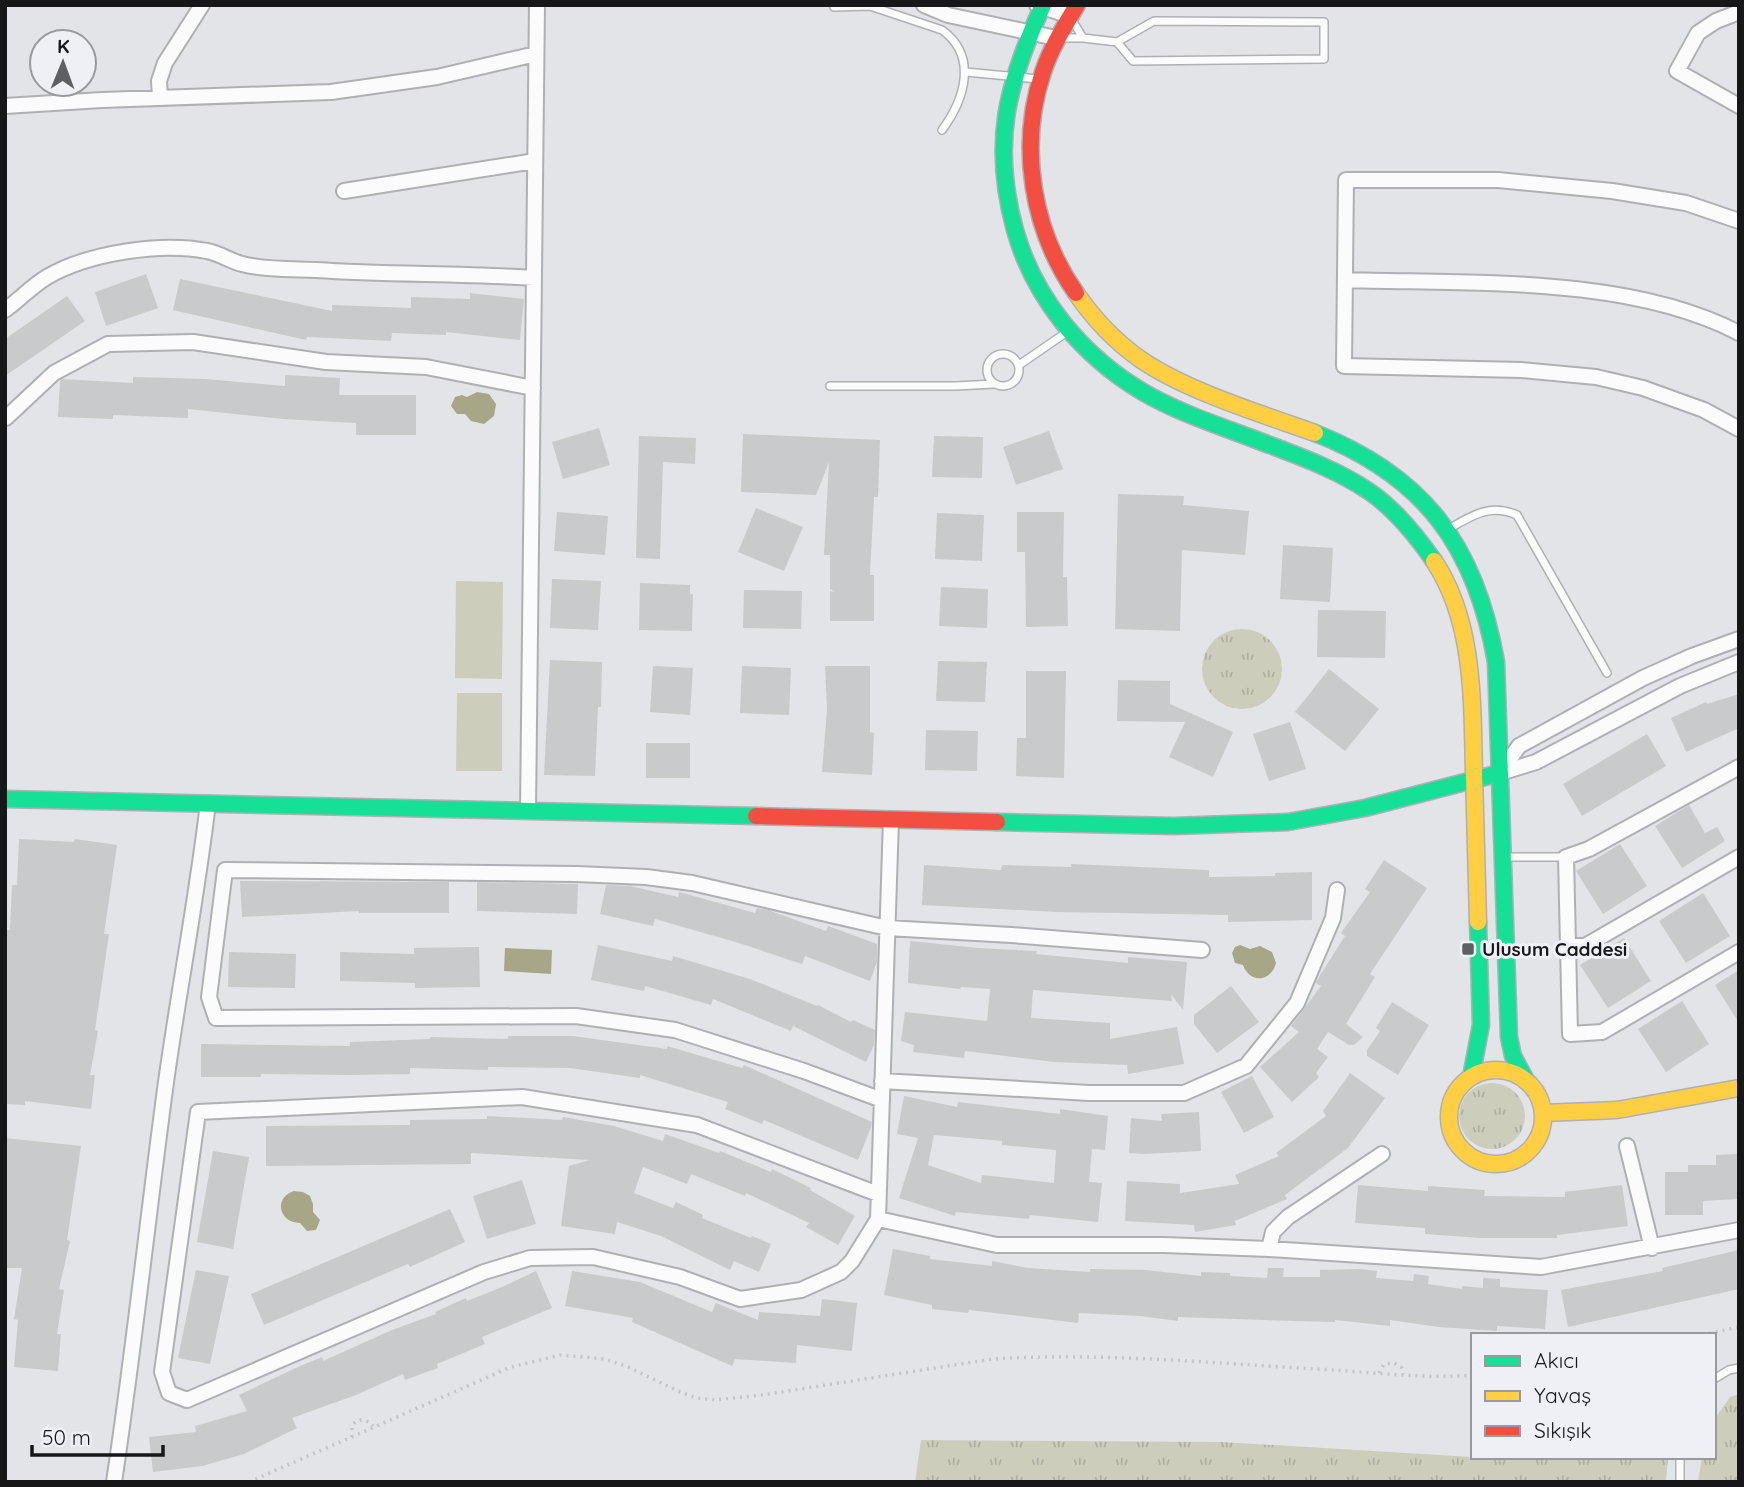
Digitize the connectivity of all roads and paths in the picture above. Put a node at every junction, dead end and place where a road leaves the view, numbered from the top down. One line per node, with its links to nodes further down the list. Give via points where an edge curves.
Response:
1 (202, 5): 16 (street, via 165,64 159,81)
2 (537, 5): 12 (street)
3 (924, 5): 8 (street, via 948,15)
4 (1041, 6): 6 (street); 8 (street)
5 (834, 7): 13 (lane, via 870,6 942,30 962,52)
6 (1073, 11): 9 (street); 10 (lane)
7 (1739, 12): 18 (street, via 1698,33 1677,71)
8 (1031, 32): 9 (street); 14 (street)
9 (1056, 38): 10 (lane); 15 (street)
10 (1083, 38): 11 (lane)
11 (1117, 41): 11 (lane, via 1154,21 1324,22 1324,59 1133,61)
12 (537, 54): 16 (street, via 437,77 331,92); 20 (street)
13 (966, 72): 14 (lane); 19 (lane, via 959,100)
14 (1014, 77): 15 (lane); 26 (street, via 1002,148 1006,198 1036,281)
15 (1040, 79): 34 (street, via 1031,144 1036,204 1062,275 1081,303 1143,361 1332,440 1385,468 1424,502)
16 (160, 99): 17 (street)
17 (5, 106)
18 (1739, 106)
19 (942, 130)
20 (535, 161): 21 (street); 23 (street)
21 (344, 191)
22 (1739, 221): 24 (street, via 1686,203 1612,191 1498,180 1346,180)
23 (534, 278): 25 (street, via 316,270 243,264 208,251 160,249 83,262 46,277); 31 (street)
24 (1345, 280): 27 (street, via 1543,286 1631,296 1679,307); 33 (street, via 1344,366 1521,370 1596,377 1680,401)
25 (5, 310)
26 (1069, 331): 28 (lane); 40 (street, via 1102,365 1145,393 1344,477 1378,498 1404,522 1443,575 1466,638)
27 (1739, 333)
28 (1019, 365): 29 (lane, via 1015,381 1005,386); 29 (lane, via 1007,354 991,359 986,370)
29 (994, 384): 30 (lane)
30 (830, 386)
31 (533, 388): 32 (street, via 426,367 326,362 193,342 108,344 54,373); 43 (street)
32 (6, 418)
33 (1739, 429)
34 (1447, 530): 37 (lane, via 1478,512 1498,509 1517,515); 39 (street, via 1469,565 1493,635)
35 (1739, 639): 39 (street, via 1643,678 1519,746)
36 (1739, 662): 39 (street, via 1680,686 1536,762)
37 (1607, 673)
38 (1739, 766): 46 (street, via 1589,849)
39 (1500, 773): 40 (street); 45 (street)
40 (1474, 780): 44 (street, via 1288,822 1174,826); 53 (street, via 1481,1025)
41 (5, 799): 42 (street)
42 (208, 803): 43 (street); 76 (street)
43 (528, 811): 44 (street)
44 (891, 819): 49 (street)
45 (1503, 857): 46 (lane); 55 (street, via 1509,1037)
46 (1566, 857): 50 (street)
47 (1739, 857): 50 (street, via 1585,946)
48 (1337, 890): 54 (street, via 1333,918 1297,1003 1246,1066 1184,1093 1089,1093)
49 (887, 928): 51 (street); 54 (street); 57 (street, via 692,883 646,877 225,870 209,997 216,1018 576,1016 675,1030)
50 (1568, 946): 52 (street, via 1570,1034 1602,1032)
51 (1202, 950)
52 (1739, 952)
53 (1471, 1077): 55 (street, via 1508,1071); 58 (street, via 1453,1096 1449,1109 1452,1135 1469,1155 1481,1161 1507,1162 1530,1149 1538,1138)
54 (882, 1081): 57 (street)
55 (1527, 1082): 58 (street)
56 (1739, 1088): 58 (street, via 1616,1112)
57 (882, 1100): 61 (street)
58 (1543, 1113)
59 (1627, 1146): 64 (street)
60 (1382, 1154): 65 (street, via 1288,1217 1273,1232)
61 (878, 1194): 62 (street); 62 (street, via 697,1125 522,1097 198,1112 162,1372 169,1393 187,1400 484,1272 530,1258 593,1257 680,1277 740,1299 800,1290 841,1272)
62 (877, 1219): 65 (street, via 997,1245)
63 (1739, 1230): 64 (street)
64 (1652, 1248): 65 (street, via 1541,1267)
65 (1269, 1249)
66 (1739, 1327): 67 (path)
67 (1711, 1333)
68 (1739, 1368): 72 (lane)
69 (1379, 1373): 70 (path); 70 (path, via 1384,1364 1394,1363); 73 (path, via 1192,1360 1027,1357 715,1400 680,1392 605,1359 561,1354 511,1367)
70 (1403, 1374): 71 (path)
71 (1471, 1375)
72 (1716, 1379)
73 (373, 1426): 74 (path); 74 (path, via 360,1419 352,1425)
74 (352, 1437): 77 (path)
75 (1680, 1459): 78 (lane)
76 (114, 1482)
77 (248, 1482)
78 (1680, 1482)

